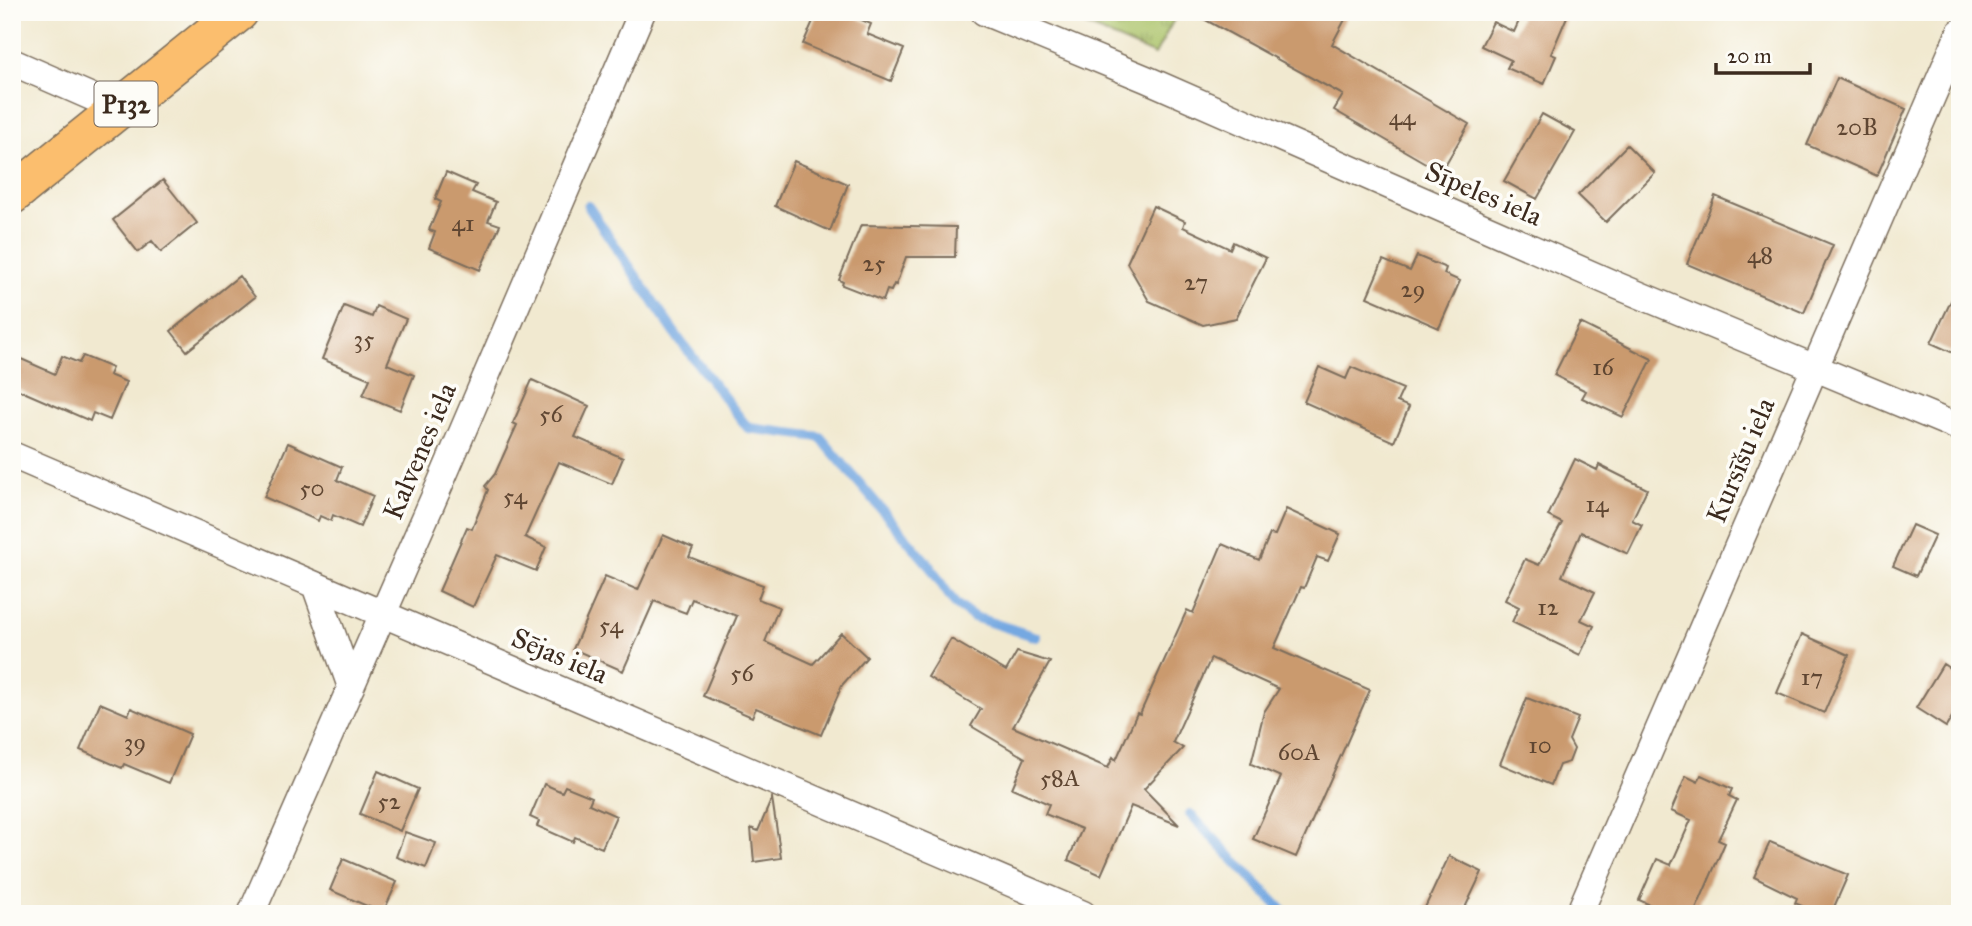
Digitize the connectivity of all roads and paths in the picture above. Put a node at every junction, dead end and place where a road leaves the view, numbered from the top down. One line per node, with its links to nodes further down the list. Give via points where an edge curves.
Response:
1 (239, 12): 6 (main road, P132)
2 (642, 12): 12 (street, Kalvenes iela)
3 (985, 12): 8 (street, Sīpeles iela)
4 (1960, 32): 8 (street, Kursīšu iela)
5 (12, 62): 6 (street)
6 (119, 109): 7 (main road, P132)
7 (12, 195)
8 (1815, 368): 9 (street, Sīpeles iela); 16 (street, Kursīšu iela)
9 (1960, 428)
10 (12, 455): 11 (street, Sējas iela)
11 (316, 585): 12 (street, Sējas iela); 13 (street)
12 (382, 613): 13 (street, Kalvenes iela); 15 (street, Sējas iela)
13 (351, 687): 14 (street, Kalvenes iela)
14 (251, 914)
15 (1083, 914)
16 (1579, 914)

